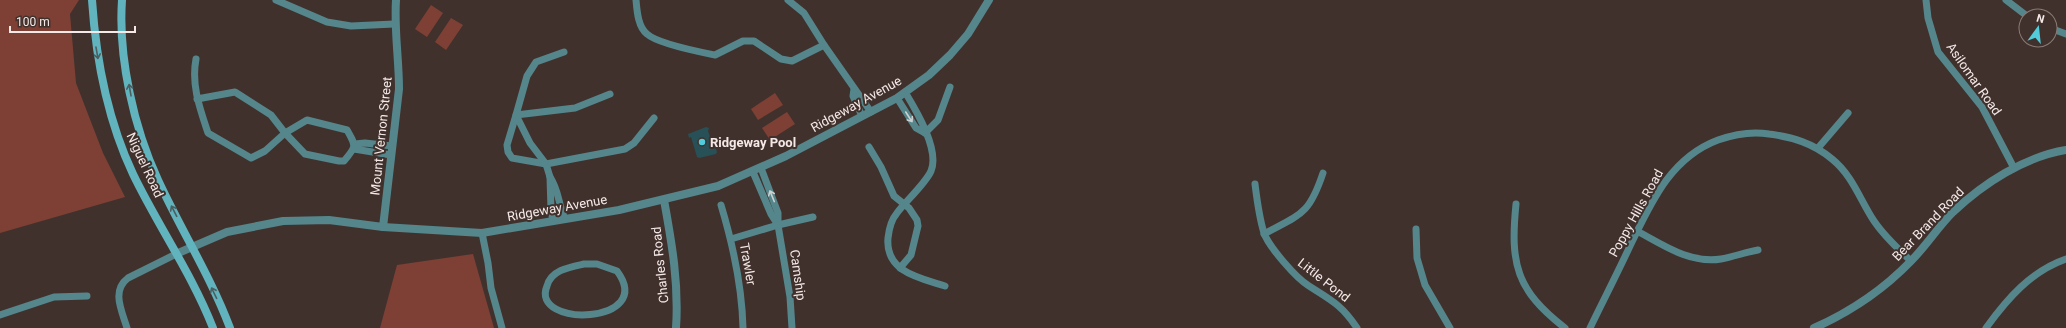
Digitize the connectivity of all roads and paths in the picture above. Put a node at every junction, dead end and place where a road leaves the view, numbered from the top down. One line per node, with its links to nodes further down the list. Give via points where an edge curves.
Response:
1 (92, 0): 56 (main road, Niguel Road, one-way to 56, via 94,38 102,84 114,127 133,174)
2 (122, 0): 54 (main road, Niguel Road, one-way to 2, via 158,180 140,133 124,56)
3 (276, 0): 11 (street, via 327,22 351,26)
4 (396, 0): 11 (street, Mount Vernon Street)
5 (636, 0): 12 (street, via 639,19 647,34 671,45 715,56 743,41 754,41 781,60 792,61)
6 (788, 0): 12 (street, via 804,13)
7 (989, 0): 17 (street, Ridgeway Avenue, via 968,34 950,55 929,75)
8 (1926, 0): 35 (street, Asilomar Road, via 1928,18 1938,52 1982,107)
9 (2006, 0): 10 (street)
10 (2018, 9)
11 (394, 24): 31 (street, Mount Vernon Street, via 399,89)
12 (824, 46): 16 (street)
13 (564, 52): 23 (street, via 536,62 526,76)
14 (196, 60): 20 (street, via 193,74)
15 (950, 87): 27 (street, via 938,120)
16 (854, 89): 21 (street); 24 (street, via 853,96)
17 (905, 92): 19 (street, Ridgeway Avenue); 27 (street, via 923,124)
18 (610, 94): 23 (street, via 575,108)
19 (897, 98): 21 (street, Ridgeway Avenue); 27 (street, one-way to 27, via 916,128)
20 (197, 99): 26 (street, via 235,92 271,115); 26 (street, via 208,133 251,158 265,151)
21 (871, 112): 24 (street, Ridgeway Avenue)
22 (1848, 113): 30 (street)
23 (516, 115): 33 (street, via 530,143); 33 (street, via 507,145 508,152 512,158)
24 (862, 116): 34 (street, Ridgeway Avenue)
25 (654, 118): 33 (street, via 640,137 625,149)
26 (285, 133): 28 (street, via 307,120 347,130); 28 (street, via 304,154 344,161)
27 (925, 133): 43 (street, via 932,148 931,171)
28 (354, 147): 31 (street)
29 (869, 147): 43 (street, via 881,167 889,188)
30 (1818, 148): 50 (street, Poppy Hills Road, via 1789,136 1749,132 1711,143 1695,151 1674,170 1659,190); 58 (street, Poppy Hills Road, via 1848,175 1874,222)
31 (392, 150): 48 (street, Mount Vernon Street)
32 (2066, 150): 35 (street, Bear Brand Road)
33 (546, 164): 38 (street)
34 (761, 168): 36 (street, Ridgeway Avenue); 47 (street, Camship, one-way to 34, via 778,213)
35 (2014, 168): 58 (street, Bear Brand Road, via 1978,190 1952,213)
36 (753, 172): 40 (street, Ridgeway Avenue, via 718,186); 47 (street, Camship)
37 (1323, 173): 52 (street, via 1309,207 1298,216)
38 (550, 177): 45 (street, via 556,186); 46 (street)
39 (1255, 184): 52 (street, Little Pond)
40 (664, 200): 45 (street, Ridgeway Avenue); 70 (street, Charles Road, via 676,275)
41 (1516, 204): 75 (street, via 1515,255 1520,275 1528,294)
42 (721, 205): 53 (street, Trawler)
43 (904, 205): 59 (street, via 893,218 888,242 889,256); 59 (street, via 915,215 918,226 911,255)
44 (813, 217): 47 (street)
45 (565, 219): 46 (street, Ridgeway Avenue)
46 (554, 221): 51 (street, Ridgeway Avenue)
47 (778, 225): 53 (street); 72 (street, Camship, via 790,297)
48 (383, 227): 51 (street, Ridgeway Avenue); 54 (street, Ridgeway Avenue, via 329,220 283,221 227,232)
49 (1416, 229): 74 (street, via 1417,258 1425,285)
50 (1637, 231): 55 (street, via 1676,252 1695,258 1720,259); 76 (street, Poppy Hills Road)
51 (482, 233): 69 (street, via 491,288)
52 (1264, 234): 73 (street, Little Pond, via 1287,266 1308,286 1330,297)
53 (731, 239): 71 (street, Trawler, via 742,301)
54 (191, 246): 56 (street, Ridgeway Avenue); 68 (main road, Niguel Road, one-way to 54)
55 (1758, 250)
56 (176, 254): 66 (street, Ridgeway Avenue, via 128,278 122,284 118,297); 67 (main road, Niguel Road)
57 (2066, 259): 65 (street, via 2053,263 2023,284)
58 (1911, 261): 77 (street, Bear Brand Road, via 1860,303)
59 (900, 268): 60 (street)
60 (945, 286)
61 (87, 296): 62 (street, via 54,297)
62 (0, 315)
63 (560, 319): 64 (street, via 547,307 544,296 547,284 554,276 562,270 584,264 607,266 617,271 624,284 624,295 616,311 591,321)
64 (572, 322)
65 (1990, 326)
66 (127, 328)
67 (213, 328)
68 (230, 328)
69 (502, 328)
70 (676, 328)
71 (743, 328)
72 (792, 328)
73 (1358, 328)
74 (1450, 328)
75 (1565, 328)
76 (1590, 328)
77 (1814, 328)

